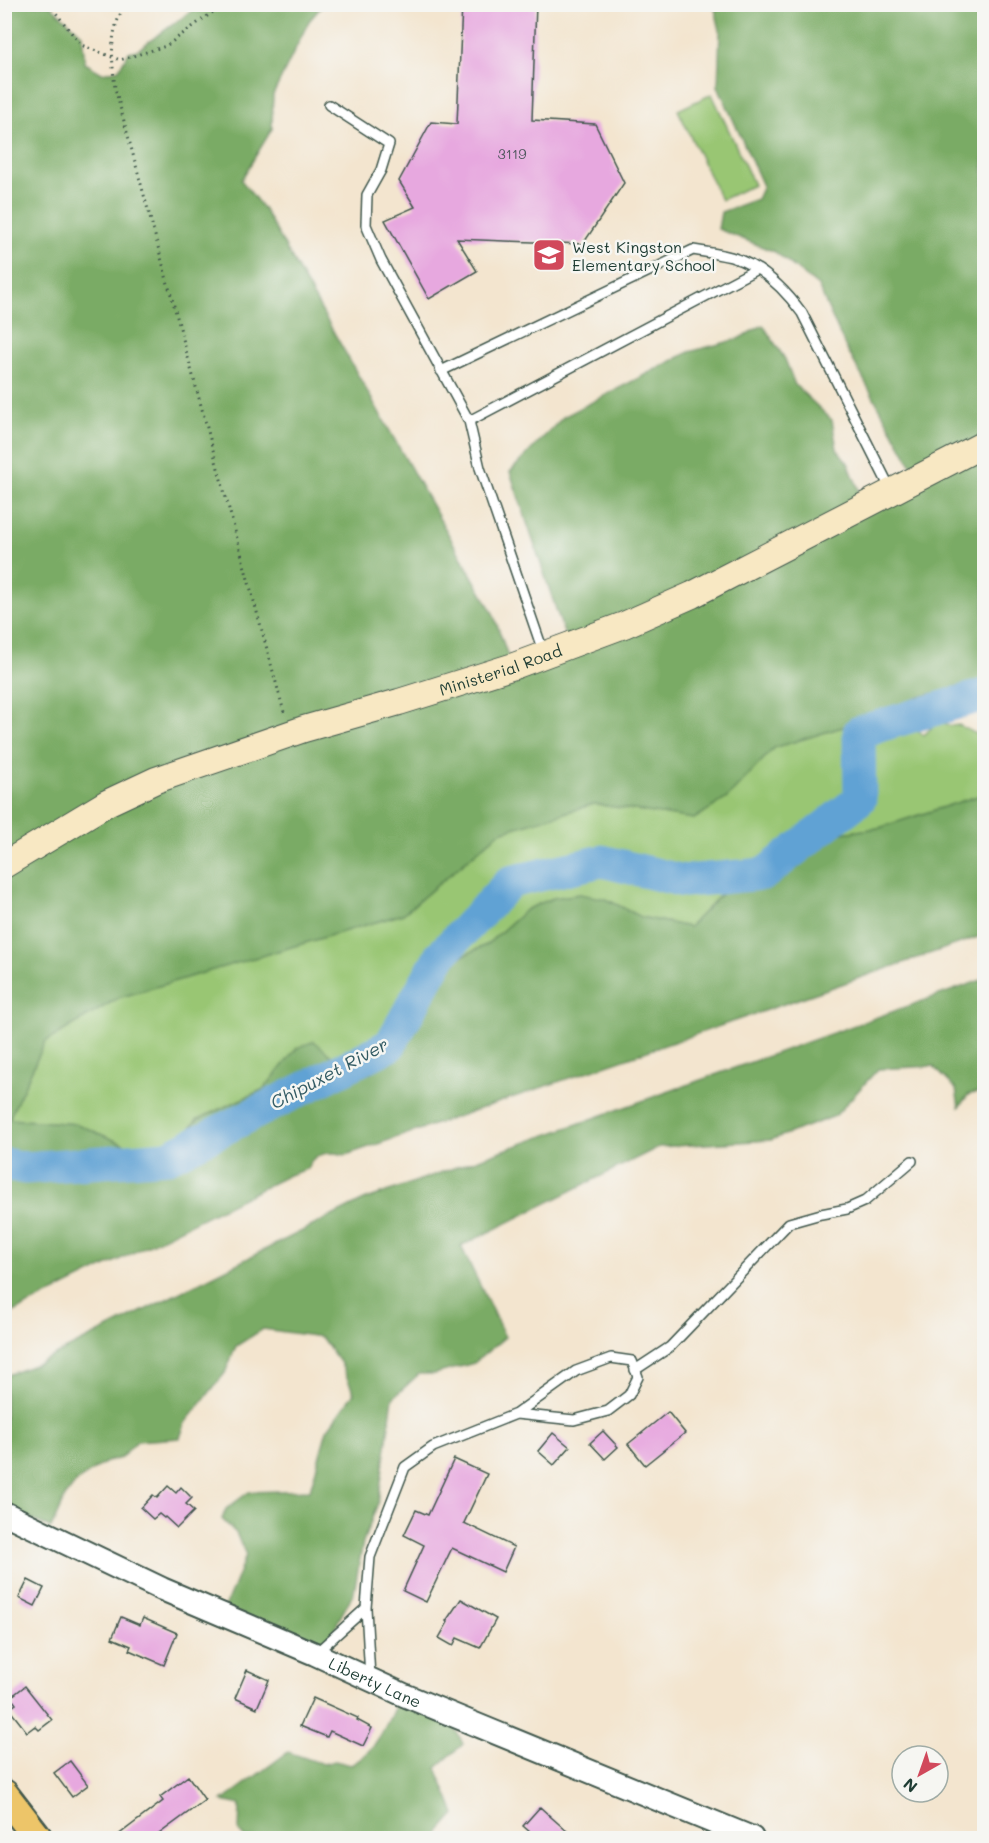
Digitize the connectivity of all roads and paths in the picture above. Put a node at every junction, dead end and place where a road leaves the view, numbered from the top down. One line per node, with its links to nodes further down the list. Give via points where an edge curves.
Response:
1 (49, 4): 4 (path, via 81,45)
2 (127, 4): 4 (path, via 120,13)
3 (224, 4): 4 (path, via 166,46 120,60)
4 (111, 57): 12 (path, via 115,88)
5 (329, 105): 7 (lane, via 389,144 367,195 366,225)
6 (757, 269): 7 (lane, via 733,258 693,250); 8 (lane); 10 (lane, via 789,296 802,313)
7 (441, 371): 8 (lane)
8 (469, 421): 11 (lane, via 480,468)
9 (984, 444): 10 (main road, Ministerial Road)
10 (892, 492): 11 (main road, Ministerial Road, via 692,595)
11 (544, 654): 12 (main road, Ministerial Road)
12 (290, 734): 13 (main road, Ministerial Road, via 156,780 107,803)
13 (4, 865)
14 (912, 1161): 15 (lane, via 865,1201 789,1223 670,1347)
15 (635, 1370): 16 (lane, via 632,1361 611,1358 576,1371); 16 (lane, via 638,1377 629,1395 608,1411 574,1420)
16 (516, 1414): 18 (lane, via 433,1447 405,1467 370,1557)
17 (4, 1513): 19 (street, Liberty Lane, via 162,1589)
18 (366, 1608): 19 (lane); 20 (lane)
19 (315, 1654): 20 (street, Liberty Lane)
20 (370, 1680): 23 (street, Liberty Lane)
21 (11, 1807): 22 (main road)
22 (38, 1839)
23 (752, 1839)

